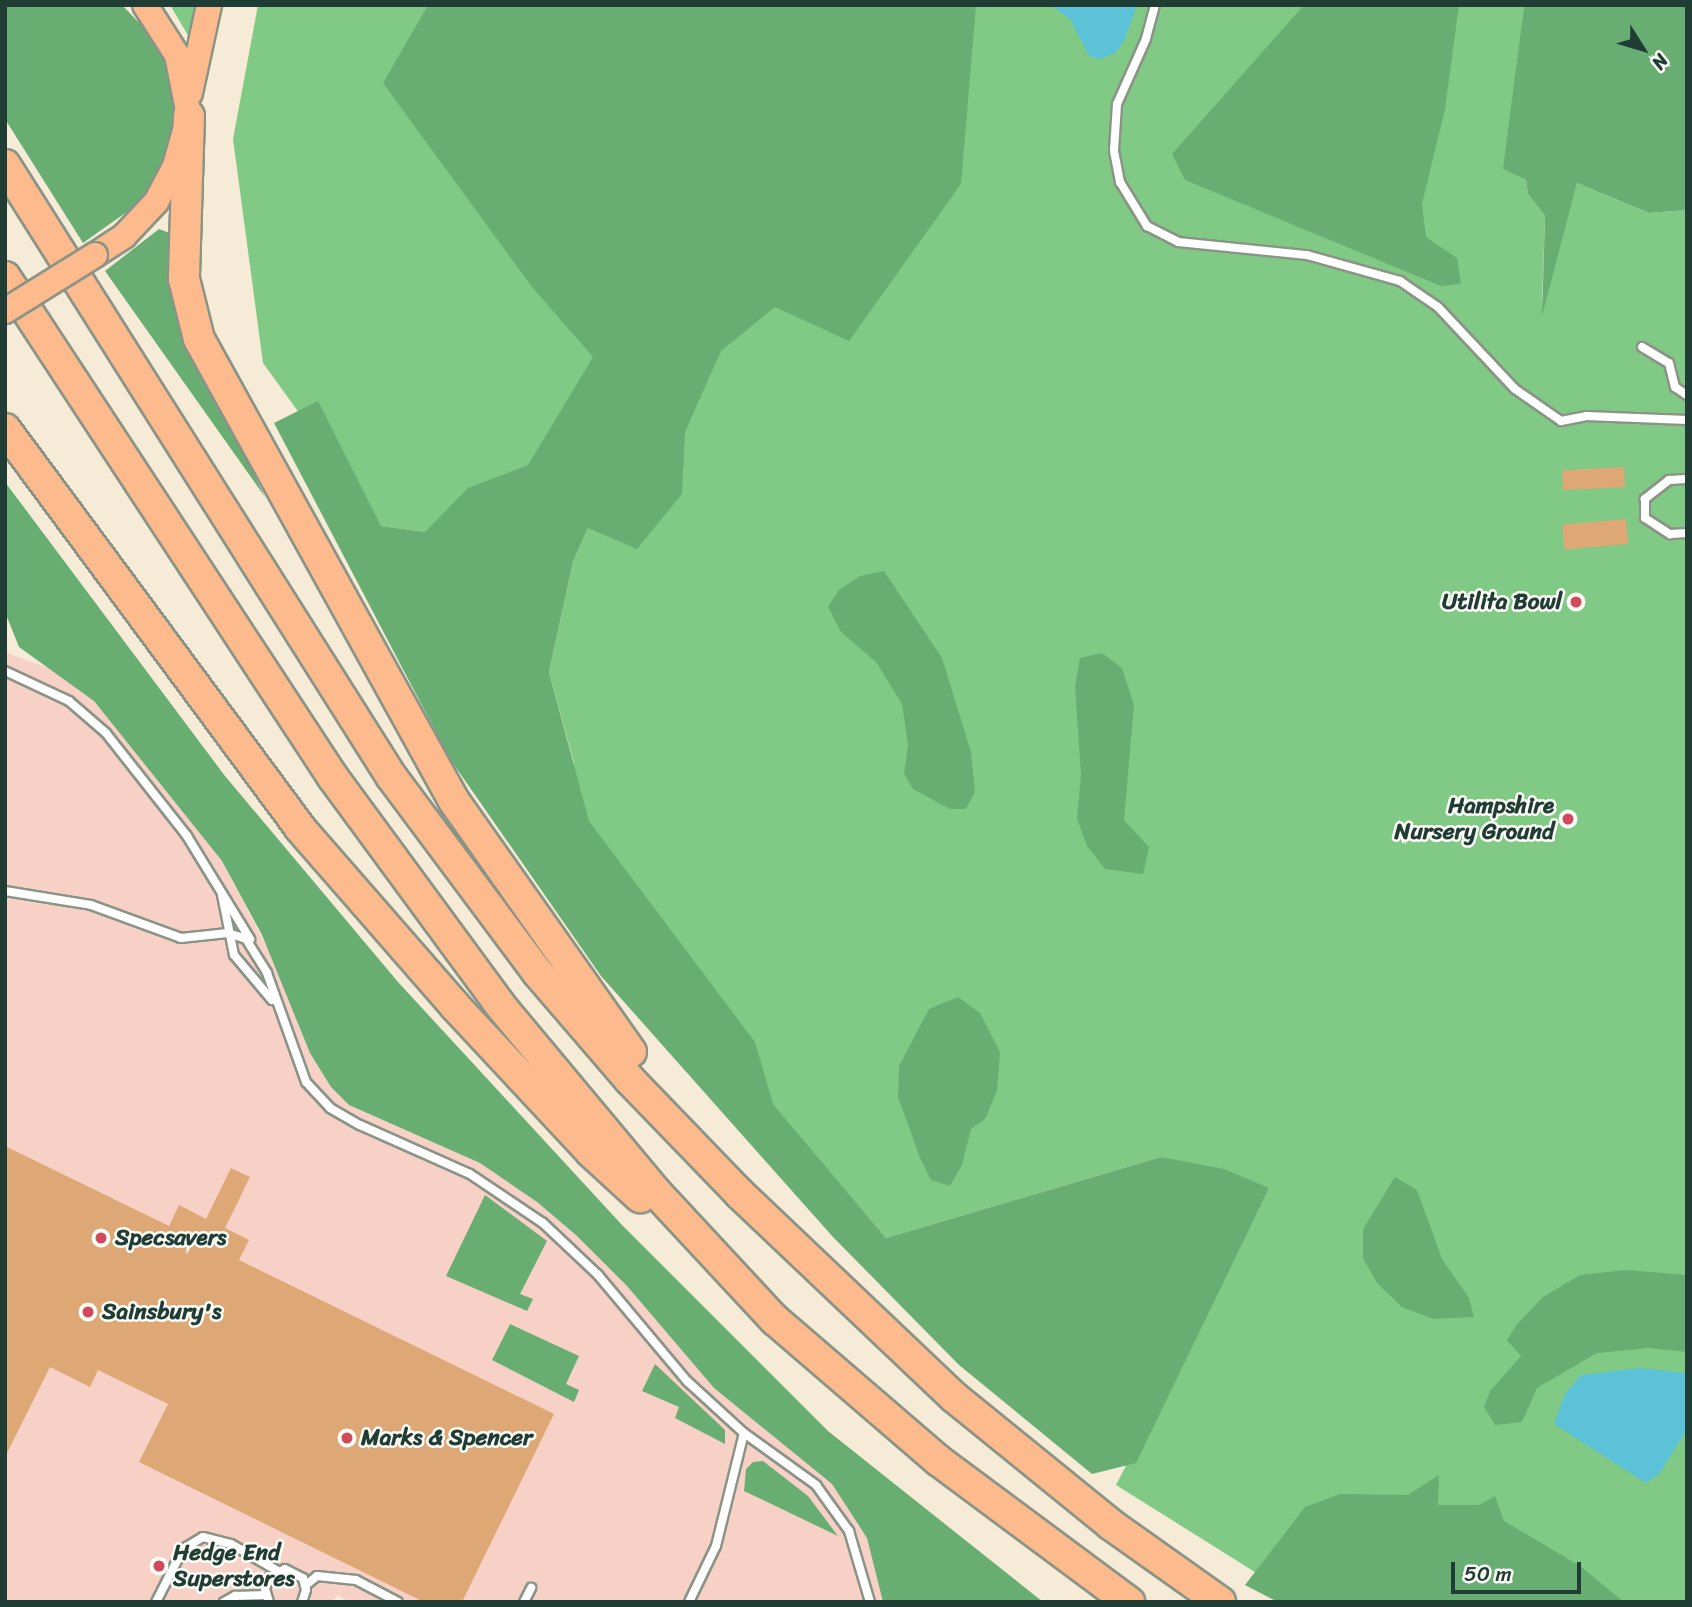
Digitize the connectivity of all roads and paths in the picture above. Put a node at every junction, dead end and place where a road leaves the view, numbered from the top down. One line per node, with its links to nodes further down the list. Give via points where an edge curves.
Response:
1 (145, 5): 4 (main road, via 173,45)
2 (209, 5): 4 (main road)
3 (1155, 5): 10 (lane, via 1118,104 1114,151 1120,183 1147,226 1178,242 1307,255 1400,281 1438,307 1515,389 1561,421 1586,416)
4 (189, 109): 7 (main road, bridge, via 174,166 156,202 124,236); 22 (highway, via 184,279 192,321 210,361 454,801 587,996)
5 (5, 165): 22 (highway, via 391,776 537,972 629,1079)
6 (5, 277): 23 (highway, via 332,776 500,1006 654,1190)
7 (5, 311)
8 (1642, 347): 9 (lane, via 1669,363 1675,387)
9 (1687, 395)
10 (1687, 420)
11 (5, 429): 13 (highway)
12 (5, 447): 13 (highway)
13 (43, 477): 23 (highway, via 299,827 591,1152)
14 (1687, 479): 15 (lane, via 1669,480 1645,499 1645,518 1670,534)
15 (1687, 533)
16 (5, 671): 17 (lane, via 48,689 88,716 120,748)
17 (211, 872): 19 (lane, via 224,903); 20 (lane)
18 (5, 891): 19 (lane, via 91,905 181,938)
19 (228, 933): 20 (lane); 21 (lane, via 234,956)
20 (253, 944): 21 (lane)
21 (279, 1011): 24 (lane, via 306,1082 330,1108 470,1174 543,1223 598,1276 687,1381)
22 (740, 1194): 37 (highway, via 954,1397 1110,1524)
23 (775, 1320): 36 (highway, via 939,1461)
24 (744, 1433): 34 (lane, via 716,1546); 35 (lane, via 816,1485 849,1531)
25 (278, 1571): 26 (lane, via 292,1570); 28 (lane, via 269,1578); 30 (lane, via 231,1544 203,1538 183,1549)
26 (306, 1585): 29 (lane); 32 (lane, via 317,1576 356,1580)
27 (531, 1588): 33 (lane)
28 (267, 1598): 31 (lane, via 235,1596)
29 (303, 1601)
30 (156, 1602)
31 (224, 1602)
32 (398, 1602)
33 (524, 1602)
34 (689, 1602)
35 (870, 1602)
36 (1129, 1602)
37 (1220, 1602)

